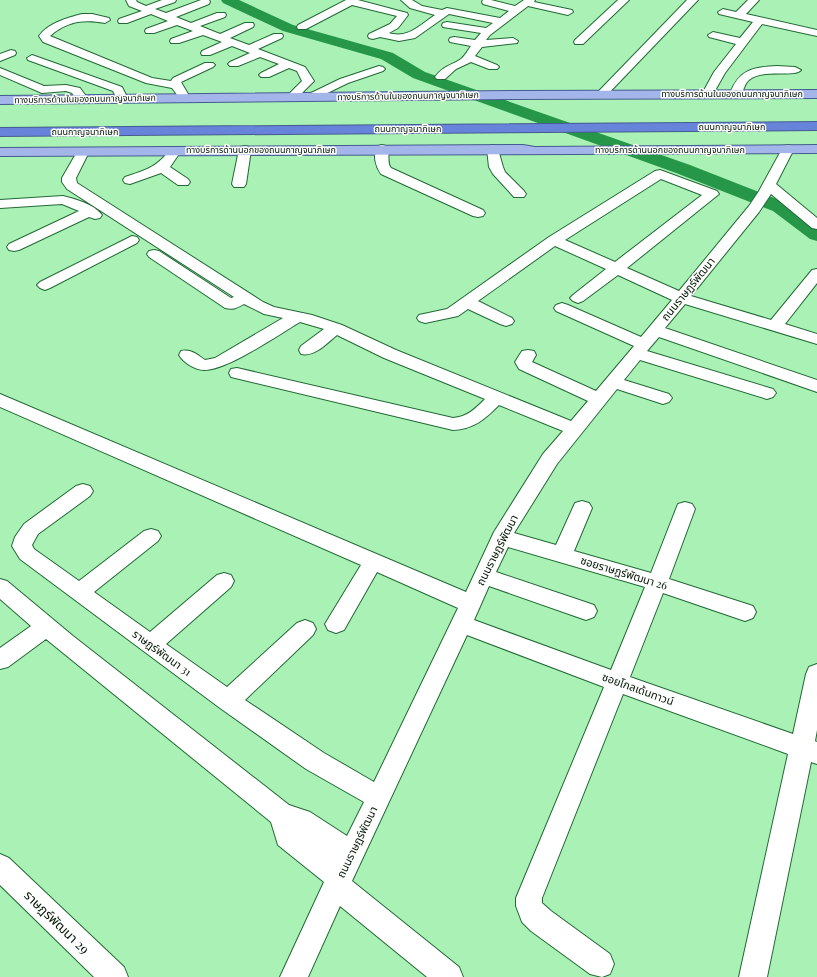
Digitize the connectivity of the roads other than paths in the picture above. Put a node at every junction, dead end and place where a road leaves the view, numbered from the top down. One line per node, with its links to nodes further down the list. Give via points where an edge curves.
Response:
1 (131, 0): 11 (street, via 133,4)
2 (171, 0): 11 (street)
3 (352, 0): 23 (street, via 357,4 403,15); 27 (street)
4 (406, 0): 14 (street, via 411,5)
5 (624, 0): 40 (street)
6 (693, 0): 64 (street)
7 (754, 0): 16 (street)
8 (204, 2): 17 (street)
9 (452, 2): 10 (street)
10 (522, 6): 12 (street); 22 (street)
11 (149, 10): 17 (street); 20 (street)
12 (568, 12)
13 (724, 12): 16 (street)
14 (442, 13): 22 (street, via 456,12); 28 (street)
15 (221, 15): 26 (street)
16 (739, 15): 19 (street)
17 (166, 17): 21 (street)
18 (105, 20): 60 (street, via 82,17 56,26 44,36 47,40 150,80)
19 (760, 20): 32 (street); 41 (street)
20 (123, 21)
21 (177, 21): 26 (street); 29 (street)
22 (501, 22): 31 (street)
23 (398, 23): 28 (street); 28 (street, via 376,35 406,38)
24 (249, 25): 35 (street)
25 (447, 25): 31 (street)
26 (191, 26): 30 (street)
27 (302, 27)
28 (419, 30)
29 (150, 31)
30 (203, 31): 35 (street); 37 (street)
31 (488, 31): 42 (street)
32 (817, 33)
33 (713, 35): 41 (street)
34 (278, 36): 43 (street)
35 (220, 38): 39 (street)
36 (454, 40): 42 (street)
37 (175, 41)
38 (512, 41): 42 (street)
39 (232, 42): 43 (street); 45 (street)
40 (579, 42)
41 (743, 42): 61 (street, via 720,72)
42 (478, 44): 50 (street)
43 (249, 49): 46 (street)
44 (11, 53): 47 (street)
45 (206, 53)
46 (260, 53): 51 (street); 52 (street)
47 (0, 58)
48 (32, 58): 69 (street, via 118,89)
49 (445, 58): 50 (street)
50 (466, 60): 54 (street); 59 (street, via 452,67)
51 (234, 64)
52 (289, 64): 58 (street); 67 (street, via 301,69 308,81)
53 (210, 65): 60 (street, via 177,80)
54 (493, 67)
55 (379, 69): 65 (street, via 344,81)
56 (795, 70): 62 (street, via 767,70 750,74 740,81)
57 (0, 71): 68 (street, via 40,89 76,90)
58 (265, 75)
59 (441, 77)
60 (176, 85): 66 (street)
61 (708, 94): 62 (main road, ทางบริการด้านในของถนนกาญจนาภิเษก); 64 (main road, ทางบริการด้านในของถนนกาญจนาภิเษก)
62 (736, 94): 63 (main road, ทางบริการด้านในของถนนกาญจนาภิเษก)
63 (817, 94)
64 (601, 96): 65 (main road, ทางบริการด้านในของถนนกาญจนาภิเษก)
65 (311, 97): 67 (main road, ทางบริการด้านในของถนนกาญจนาภิเษก)
66 (185, 98): 67 (main road, ทางบริการด้านในของถนนกาญจนาภิเษก); 69 (main road, ทางบริการด้านในของถนนกาญจนาภิเษก)
67 (292, 98)
68 (82, 99): 69 (main road, ทางบริการด้านในของถนนกาญจนาภิเษก); 70 (main road, ทางบริการด้านในของถนนกาญจนาภิเษก)
69 (122, 99)
70 (0, 100)
71 (817, 126): 72 (highway, ถนนกาญจนาภิเษก)
72 (0, 132)
73 (817, 143): 74 (main road)
74 (681, 147): 76 (main road, ทางบริการด้านนอกของถนนกาญจนาภิเษก, via 570,148 535,151); 77 (main road, ทางบริการด้านนอกของถนนกาญจนาภิเษก)
75 (382, 149): 76 (main road, ทางบริการด้านนอกของถนนกาญจนาภิเษก); 79 (main road, ทางบริการด้านนอกของถนนกาญจนาภิเษก); 91 (street, via 382,166 386,171)
76 (493, 149): 88 (street, via 500,174)
77 (788, 149): 78 (main road, ทางบริการด้านนอกของถนนกาญจนาภิเษก); 87 (street, ถนนราษฏร์พัฒนา)
78 (817, 149)
79 (245, 150): 80 (main road, ทางบริการด้านนอกของถนนกาญจนาภิเษก); 86 (street)
80 (175, 151): 82 (main road, ทางบริการด้านนอกของถนนกาญจนาภิเษก); 83 (street, via 170,161)
81 (0, 152): 82 (main road, ทางบริการด้านนอกของถนนกาญจนาภิเษก)
82 (83, 152): 99 (street, via 69,178 68,182 72,186)
83 (162, 167): 84 (street); 85 (street)
84 (130, 180)
85 (183, 182)
86 (239, 184)
87 (767, 188): 92 (street); 101 (street, ถนนราษฏร์พัฒนา, via 754,209)
88 (519, 194)
89 (3, 206): 90 (street, via 63,200 71,201)
90 (89, 212): 93 (street); 95 (street)
91 (478, 213)
92 (817, 225)
93 (132, 240): 98 (street); 99 (street, via 231,305)
94 (554, 240): 96 (street); 96 (street, via 660,174 712,194); 102 (street)
95 (14, 246)
96 (615, 268): 100 (street); 101 (street)
97 (817, 273): 107 (street)
98 (45, 285)
99 (244, 297): 104 (street, via 270,311)
100 (578, 298)
101 (681, 298): 107 (street); 109 (street, ถนนราษฏร์พัฒนา)
102 (467, 302): 105 (street, via 452,313); 106 (street)
103 (562, 308): 111 (street)
104 (296, 317): 108 (street); 113 (street, via 220,362 204,365)
105 (425, 318)
106 (506, 321)
107 (775, 326): 110 (street)
108 (336, 328): 112 (street); 119 (street, via 390,354)
109 (655, 330): 111 (street, ถนนราษฏร์พัฒนา); 117 (street)
110 (817, 339)
111 (640, 348): 116 (street, ถนนราษฏร์พัฒนา); 118 (street)
112 (307, 350)
113 (187, 355)
114 (528, 355): 121 (street, via 523,362 525,364)
115 (237, 373): 119 (street, via 453,424 472,422)
116 (613, 382): 120 (street); 121 (street, ถนนราษฏร์พัฒนา)
117 (817, 386)
118 (767, 393)
119 (497, 396): 123 (street)
120 (664, 398)
121 (599, 399): 123 (street, ถนนราษฏร์พัฒนา)
122 (0, 400): 130 (street, ซอยโกลเด้นทาวน์)
123 (574, 430): 128 (street, ถนนราษฏร์พัฒนา, via 550,459)
124 (84, 491): 135 (street, ราษฎร์พัฒนา 31, via 32,529 22,546 26,554)
125 (582, 508): 129 (street)
126 (685, 509): 133 (street)
127 (150, 536): 135 (street)
128 (501, 537): 129 (street, ซอยราษฎร์พัฒนา 26); 131 (street, ถนนราษฏร์พัฒนา)
129 (562, 554): 133 (street, ซอยราษฎร์พัฒนา 26)
130 (374, 562): 138 (street, ซอยโกลเด้นทาวน์); 139 (street)
131 (484, 576): 136 (street); 138 (street, ถนนราษฏร์พัฒนา)
132 (224, 581): 142 (street)
133 (657, 583): 137 (street, ซอยราษฎร์พัฒนา 26); 145 (street)
134 (0, 587): 140 (street)
135 (79, 592): 142 (street, ราษฎร์พัฒนา 31)
136 (586, 611)
137 (745, 612)
138 (466, 614): 145 (street, ซอยโกลเด้นทาวน์); 148 (street, ถนนราษฏร์พัฒนา)
139 (336, 624)
140 (46, 626): 143 (street); 149 (street)
141 (305, 629): 146 (street)
142 (151, 644): 146 (street, ราษฎร์พัฒนา 31)
143 (0, 660)
144 (817, 674): 147 (street)
145 (617, 681): 147 (street, ซอยโกลเด้นทาวน์); 153 (street, via 529,898 528,906 541,921)
146 (228, 701): 148 (street, ราษฎร์พัฒนา 31, via 315,761)
147 (809, 750): 157 (street)
148 (379, 798): 150 (street, ถนนราษฏร์พัฒนา)
149 (282, 815): 150 (street, via 301,820); 152 (street, via 287,836)
150 (351, 854): 152 (street, ถนนราษฏร์พัฒนา)
151 (0, 867): 154 (street, ราษฎร์พัฒนา 29)
152 (337, 882): 155 (street, ถนนราษฏร์พัฒนา); 156 (street)
153 (600, 964)
154 (114, 977)
155 (294, 977)
156 (450, 977)
157 (752, 977)

